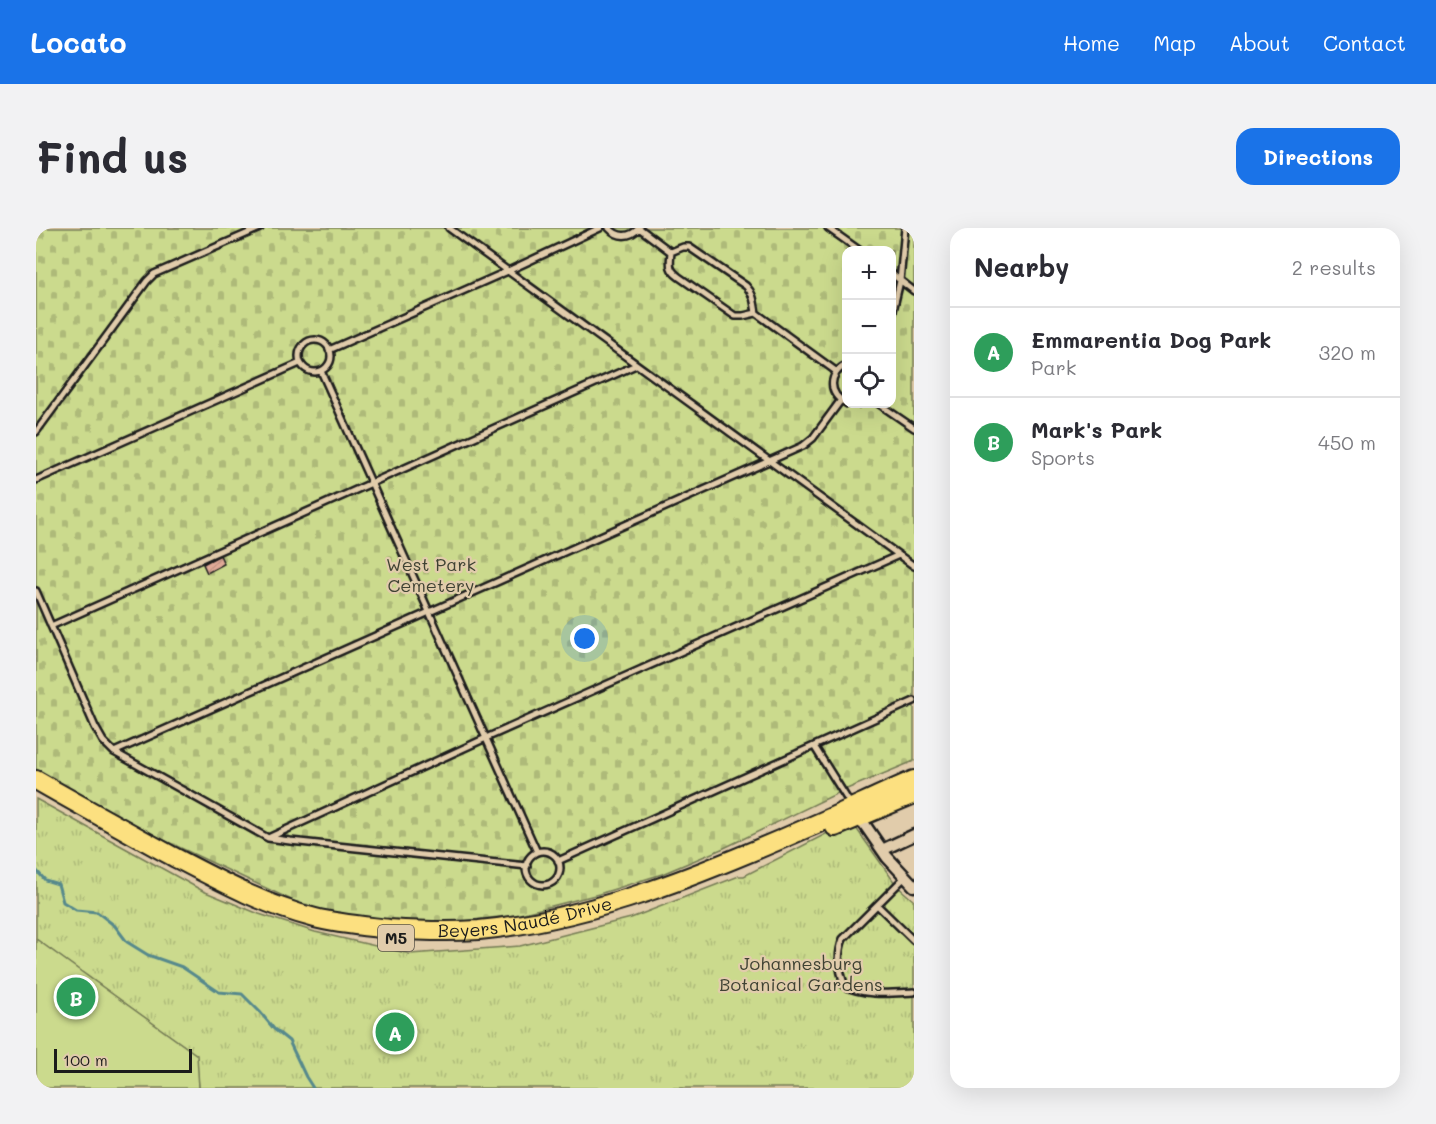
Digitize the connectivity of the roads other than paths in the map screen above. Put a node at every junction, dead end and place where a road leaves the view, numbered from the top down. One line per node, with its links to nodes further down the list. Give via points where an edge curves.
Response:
1 (260, 228): 26 (lane, via 154,274)
2 (449, 228): 10 (lane)
3 (600, 228): 10 (lane)
4 (609, 228): 5 (lane, via 622,236)
5 (639, 228): 9 (lane)
6 (828, 228): 8 (lane)
7 (905, 228): 12 (lane)
8 (853, 246)
9 (671, 252): 15 (lane, via 689,247 746,286 752,292); 15 (lane, via 672,272 735,316)
10 (508, 271): 16 (lane); 18 (lane)
11 (896, 277): 12 (lane)
12 (900, 280): 13 (lane); 14 (lane)
13 (914, 291)
14 (895, 300)
15 (756, 313): 21 (lane)
16 (329, 350): 17 (lane, via 316,340 308,342 300,351); 20 (lane, via 329,362)
17 (300, 363): 20 (lane, via 309,371); 28 (lane)
18 (636, 365): 27 (lane); 29 (lane)
19 (842, 368): 21 (lane)
20 (321, 371): 29 (lane)
21 (837, 372): 22 (lane, via 833,387)
22 (842, 400)
23 (842, 405): 27 (lane, via 803,446)
24 (885, 408): 25 (lane)
25 (914, 428)
26 (36, 432)
27 (768, 460): 30 (lane); 33 (lane)
28 (36, 480)
29 (371, 485): 33 (lane); 34 (lane)
30 (898, 555): 31 (lane); 36 (lane)
31 (914, 566)
32 (36, 591): 34 (lane)
33 (430, 613): 36 (lane); 38 (lane)
34 (51, 626): 38 (lane, via 95,727)
35 (914, 701): 37 (lane)
36 (486, 738): 45 (lane); 47 (lane)
37 (814, 746): 43 (lane); 48 (lane)
38 (114, 752): 45 (lane)
39 (36, 780): 43 (main road, Beyers Naudé Drive / M5, via 213,878 259,899 329,921 428,931 480,929 592,909 658,888)
40 (914, 780): 43 (main road, Beyers Naudé Drive / M5)
41 (36, 791): 43 (main road, Beyers Naudé Drive / M5, via 189,876 260,909 345,933 428,940 528,931 608,913 776,854 833,828)
42 (914, 794): 43 (main road, Beyers Naudé Drive / M5)
43 (856, 812): 46 (street)
44 (914, 835): 46 (street)
45 (268, 838): 49 (lane)
46 (882, 850): 50 (street)
47 (537, 852): 48 (lane, via 549,852); 49 (lane)
48 (558, 861): 49 (lane, via 556,878 545,884 530,878)
49 (527, 866)
50 (905, 877): 51 (street); 52 (lane)
51 (914, 886)
52 (877, 905): 53 (lane); 54 (lane, via 846,934 841,944 840,974 845,986 862,992)
53 (914, 941)
54 (914, 992)

